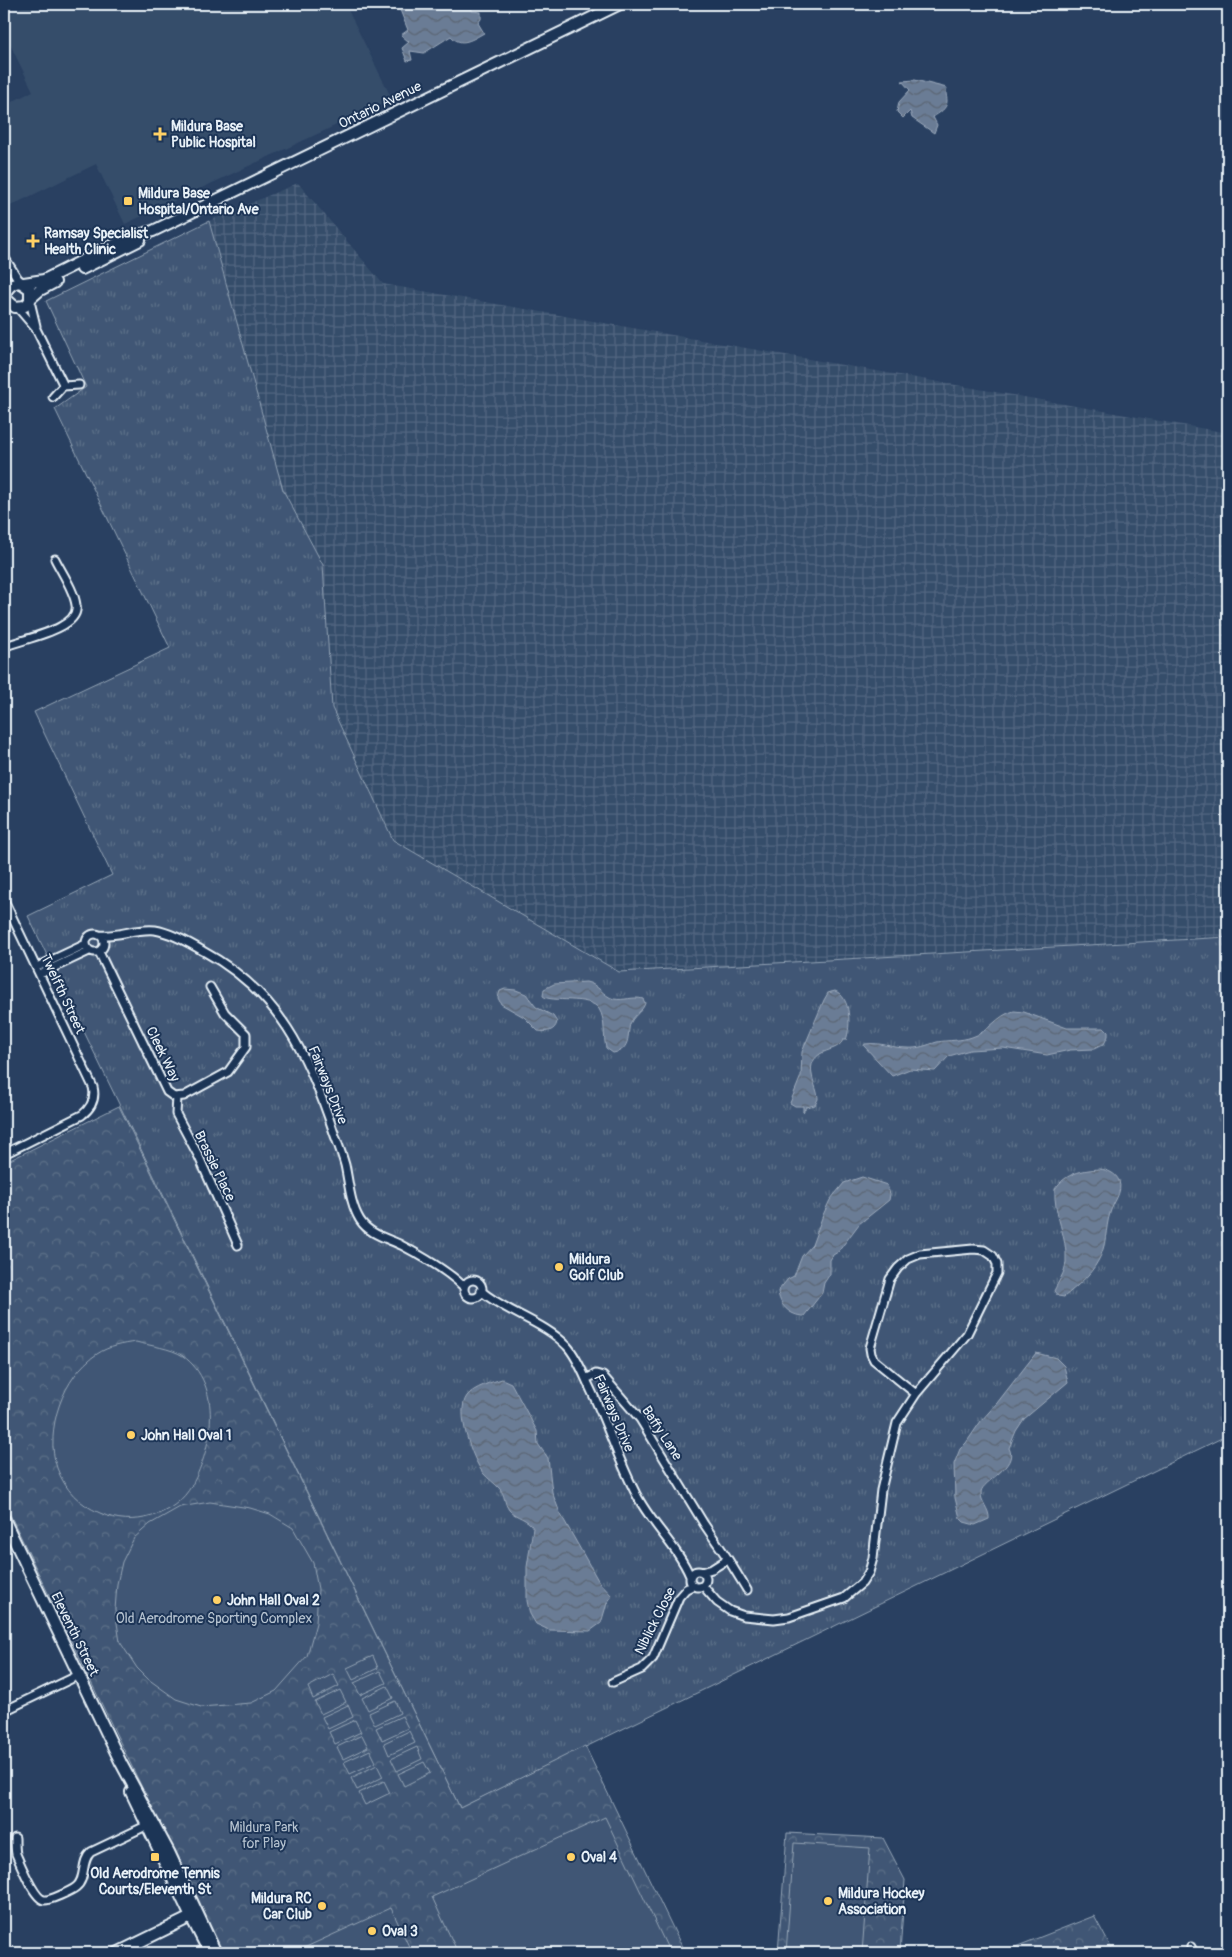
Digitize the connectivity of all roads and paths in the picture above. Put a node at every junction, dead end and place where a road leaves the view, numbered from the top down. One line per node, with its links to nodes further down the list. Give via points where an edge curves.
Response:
1 (620, 4): 2 (street, Ontario Avenue)
2 (153, 231): 5 (street, Ontario Avenue, via 126,239 44,280); 7 (street, Ontario Avenue, via 40,290)
3 (4, 257): 5 (street)
4 (4, 271): 6 (street)
5 (22, 282): 6 (street, via 16,282); 7 (street, via 30,289)
6 (6, 291): 8 (street)
7 (31, 299): 8 (street, via 25,306); 9 (street)
8 (11, 307): 9 (street)
9 (36, 329): 11 (street)
10 (79, 384): 11 (street)
11 (64, 386): 12 (street)
12 (53, 397)
13 (55, 559): 14 (street, via 75,601 77,611 74,617 39,636)
14 (4, 647)
15 (4, 900): 21 (street, Twelfth Street)
16 (99, 935): 17 (street, Fairways Drive); 18 (street); 19 (street, via 90,936)
17 (113, 935): 18 (street); 26 (street, Fairways Drive, via 139,930 172,935 224,963 255,989 287,1026 314,1075 344,1162 359,1218 370,1230)
18 (104, 945): 20 (street)
19 (88, 947): 20 (street); 21 (street)
20 (99, 952): 23 (street, Cleek Way, via 167,1092)
21 (38, 971): 24 (street, Twelfth Street, via 93,1087 93,1100 82,1115)
22 (210, 987): 23 (street, Cleek Way, via 225,1013 246,1034 246,1047 224,1076)
23 (177, 1097): 25 (street, Brassie Place, via 176,1114)
24 (4, 1154)
25 (238, 1245)
26 (466, 1284): 27 (street, via 476,1281 480,1285); 27 (street, via 464,1292 468,1297 473,1298)
27 (480, 1293): 28 (street, Fairways Drive, via 565,1344)
28 (586, 1378): 31 (street, Baffy Lane, via 596,1374 603,1376 640,1419); 32 (street, Fairways Drive, via 636,1494 654,1525 686,1565)
29 (916, 1394): 29 (street, Fairways Drive, via 967,1334 981,1308 997,1272 993,1256 984,1250 920,1254 898,1268 890,1279 871,1354); 32 (street, Fairways Drive, via 894,1432 881,1490 873,1558 869,1572 857,1589 837,1601 774,1619 730,1611 717,1602)
30 (4, 1519): 35 (street, Eleventh Street)
31 (728, 1559): 32 (street); 34 (street)
32 (700, 1577): 33 (street, via 690,1582); 33 (street, via 697,1588)
33 (692, 1586): 36 (street, Niblick Close, via 679,1597 653,1658 642,1669)
34 (747, 1590)
35 (80, 1675): 37 (street); 38 (street, Eleventh Street)
36 (613, 1682)
37 (4, 1711)
38 (150, 1824): 39 (street, via 91,1852 76,1887 48,1900 35,1894 16,1852); 40 (street, Eleventh Street)
39 (15, 1838)
40 (195, 1915): 41 (street); 42 (street, Eleventh Street); 43 (street, Eleventh Street)
41 (117, 1953)
42 (210, 1953)
43 (216, 1953)

